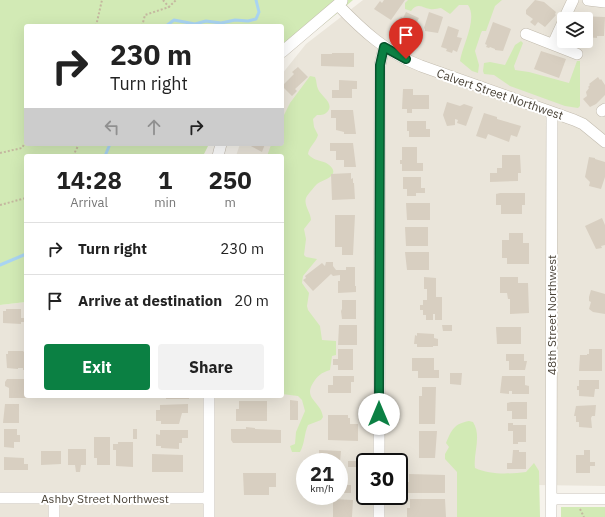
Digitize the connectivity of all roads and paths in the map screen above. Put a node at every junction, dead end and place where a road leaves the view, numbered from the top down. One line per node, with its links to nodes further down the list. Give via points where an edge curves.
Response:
1 (102, 0): 10 (path)
2 (163, 0): 8 (path)
3 (176, 0): 8 (path)
4 (573, 0): 9 (street)
5 (588, 0): 7 (street)
6 (340, 2): 15 (street, Calvert Street Northwest, via 368,35); 16 (street)
7 (605, 2)
8 (170, 7): 11 (path, via 145,15)
9 (567, 12)
10 (96, 24)
11 (143, 24)
12 (526, 34): 14 (street)
13 (557, 35): 14 (street)
14 (553, 44): 17 (street)
15 (384, 47): 18 (street, Calvert Street Northwest, via 417,65); 25 (street, via 380,65)
16 (284, 50)
17 (577, 54)
18 (552, 113): 19 (street, Calvert Street Northwest, via 583,124); 29 (street, 48th Street Northwest)
19 (605, 142)
20 (24, 144): 21 (path, via 22,148)
21 (0, 153)
22 (24, 199): 23 (path)
23 (0, 205)
24 (209, 398): 28 (street)
25 (379, 453)
26 (0, 498): 27 (street, Ashby Street Northwest)
27 (54, 498): 28 (street, Ashby Street Northwest); 32 (street)
28 (210, 498): 33 (street)
29 (551, 499): 30 (street); 35 (street, 48th Street Northwest)
30 (605, 499)
31 (379, 505): 34 (street)
32 (54, 517)
33 (210, 517)
34 (379, 517)
35 (551, 517)

